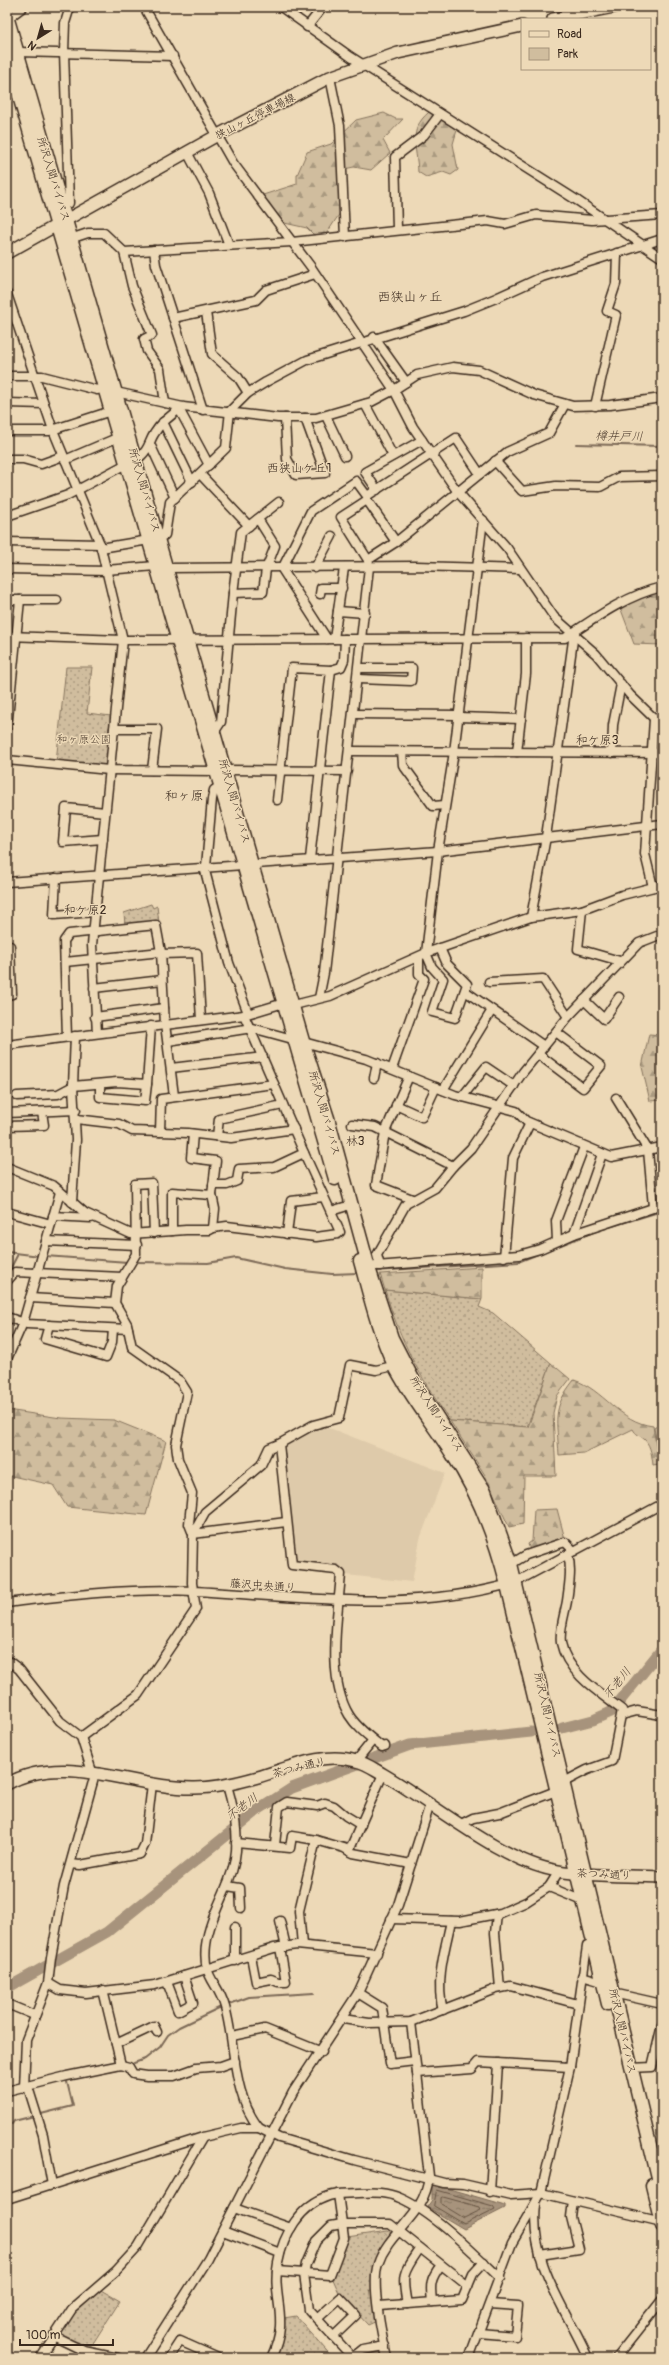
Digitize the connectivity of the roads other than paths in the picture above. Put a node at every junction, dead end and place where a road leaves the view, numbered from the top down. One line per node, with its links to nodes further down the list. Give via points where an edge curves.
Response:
1 (23, 7): 8 (street)
2 (70, 7): 12 (street, via 64,23)
3 (144, 7): 14 (street)
4 (281, 7): 11 (street)
5 (323, 7): 11 (street)
6 (614, 7): 7 (main road)
7 (566, 12): 9 (main road)
8 (7, 18): 13 (highway, 所沢入間バイパス)
9 (555, 18)
10 (521, 26): 15 (main road, 狭山ヶ丘停車場線, via 398,53)
11 (307, 27): 15 (street)
12 (64, 52): 13 (street); 14 (street); 20 (street)
13 (12, 53): 21 (highway, 所沢入間バイパス); 25 (highway, 所沢入間バイパス)
14 (173, 56): 18 (street)
15 (362, 64): 16 (main road, 狭山ヶ丘停車場線); 17 (street)
16 (330, 77): 18 (main road, 狭山ヶ丘停車場線); 28 (street, via 340,126)
17 (440, 114): 24 (street); 26 (street, via 424,135 395,157)
18 (216, 136): 19 (main road, 狭山ヶ丘停車場線); 30 (street, via 252,190)
19 (187, 152): 25 (main road, 狭山ヶ丘停車場線); 31 (street, via 209,193)
20 (67, 166): 21 (street); 22 (street)
21 (50, 171): 25 (highway, 所沢入間バイパス)
22 (69, 202)
23 (662, 215): 24 (street)
24 (606, 219): 26 (street, via 536,215 505,224 488,221); 32 (street)
25 (62, 224): 35 (main road, 狭山ヶ丘停車場線); 47 (highway, 所沢入間バイパス); 49 (highway, 所沢入間バイパス)
26 (397, 229): 28 (street)
27 (76, 236): 34 (street, via 104,233)
28 (346, 237): 30 (street)
29 (662, 240): 32 (street)
30 (292, 242): 31 (street); 38 (street)
31 (229, 245): 33 (street)
32 (642, 245): 36 (street); 37 (street)
33 (154, 250): 34 (street); 41 (street, via 156,265)
34 (124, 252): 52 (street, via 132,286 152,335 144,338 147,351 160,369)
35 (7, 253)
36 (617, 253): 42 (street, via 542,277 464,310); 57 (street, via 616,284 607,311 616,315)
37 (662, 258)
38 (315, 274): 40 (street, via 266,290 256,300); 43 (street)
39 (7, 294): 45 (street)
40 (206, 312): 41 (street); 50 (street, via 212,354 238,377)
41 (173, 318): 59 (street)
42 (374, 337): 43 (street); 46 (street)
43 (361, 342): 48 (street); 50 (street, via 307,360)
44 (7, 376): 45 (street)
45 (35, 376): 47 (street, via 97,390); 54 (street)
46 (406, 382): 48 (street); 56 (street, via 417,374 434,370 467,368 490,374 534,395)
47 (105, 388): 60 (highway, 所沢入間バイパス)
48 (394, 390): 55 (street); 69 (street)
49 (116, 392): 52 (street); 76 (highway, 所沢入間バイパス)
50 (248, 393): 61 (street)
51 (662, 398): 57 (street)
52 (165, 403): 58 (street)
53 (7, 404): 54 (street)
54 (44, 404): 66 (street)
55 (365, 404): 62 (street); 72 (street)
56 (565, 404): 57 (street); 77 (street, via 549,433 507,452)
57 (595, 406)
58 (181, 408): 59 (street); 65 (street); 78 (street)
59 (203, 410): 61 (street)
60 (111, 411): 66 (street); 68 (highway, 所沢入間バイパス)
61 (230, 411): 63 (street); 78 (street, via 226,448)
62 (326, 416): 64 (street); 71 (street)
63 (285, 418): 64 (street); 64 (street, via 287,459 296,475 325,473)
64 (305, 418)
65 (163, 422): 70 (street); 82 (street)
66 (53, 430): 67 (street); 74 (street)
67 (7, 431)
68 (119, 437): 74 (street); 76 (highway, 所沢入間バイパス)
69 (422, 440): 72 (street); 73 (street)
70 (150, 444): 76 (street, via 146,451); 86 (street)
71 (346, 456)
72 (393, 456): 84 (street, via 365,472)
73 (432, 456): 80 (street, via 456,438); 84 (street); 85 (street)
74 (64, 458): 75 (street, via 41,464 23,459); 83 (street)
75 (7, 459)
76 (131, 460): 83 (street); 93 (highway, 所沢入間バイパス)
77 (495, 461): 80 (street); 81 (street, via 522,491 556,486 600,487 619,477)
78 (209, 465): 79 (street)
79 (200, 474): 82 (street); 91 (street)
80 (480, 474): 85 (street)
81 (662, 476)
82 (192, 482): 86 (street)
83 (77, 490): 88 (street); 96 (street)
84 (377, 490): 105 (street, via 367,496 356,481 311,511)
85 (457, 491): 90 (street); 95 (street)
86 (175, 498): 93 (street, via 170,502 165,535)
87 (279, 502): 89 (street)
88 (7, 516)
89 (258, 519): 91 (street); 104 (street, via 275,546)
90 (483, 520): 101 (street); 106 (street, via 507,548)
91 (249, 526): 103 (street, via 241,532)
92 (332, 536): 99 (street)
93 (154, 539): 96 (street); 98 (highway, 所沢入間バイパス)
94 (7, 542): 96 (street)
95 (396, 542): 97 (street); 97 (street, via 367,500 341,517)
96 (101, 546): 107 (street)
97 (369, 564): 100 (street); 101 (street); 116 (street)
98 (161, 567): 103 (street); 107 (street); 125 (highway, 所沢入間バイパス)
99 (315, 568): 100 (street); 105 (street)
100 (344, 568): 109 (street)
101 (478, 568): 106 (street); 123 (street)
102 (7, 569): 107 (street)
103 (237, 569): 104 (street); 110 (street)
104 (266, 569): 105 (street); 110 (street, via 263,592)
105 (282, 569): 120 (street)
106 (520, 569): 117 (street, via 554,617)
107 (106, 570): 124 (street)
108 (662, 587): 117 (street, via 641,594 587,622)
109 (342, 588): 111 (street, via 321,588); 115 (street)
110 (233, 593): 126 (street)
111 (320, 594)
112 (7, 600): 113 (street)
113 (20, 600): 114 (street); 118 (street)
114 (57, 600)
115 (338, 611): 116 (street); 120 (street)
116 (365, 613): 122 (street)
117 (574, 633): 119 (street, via 565,638); 130 (street); 143 (street)
118 (11, 637): 124 (street); 136 (street)
119 (526, 638): 123 (street); 133 (street, via 526,674)
120 (331, 639): 121 (street); 126 (street)
121 (345, 639): 122 (street); 128 (street, via 341,667)
122 (362, 639): 123 (street); 127 (street)
123 (468, 639): 132 (street)
124 (123, 640): 125 (street); 137 (street)
125 (183, 640): 126 (street); 138 (highway, 所沢入間バイパス); 150 (highway, 所沢入間バイパス)
126 (228, 640): 138 (street, via 221,722)
127 (359, 668): 129 (street); 129 (street, via 412,668 412,681)
128 (331, 670): 151 (street, via 292,668); 152 (street)
129 (358, 679): 131 (street)
130 (621, 684): 134 (street); 144 (street, via 613,725)
131 (354, 714): 132 (street); 139 (street)
132 (459, 716): 133 (street); 141 (street)
133 (521, 719): 142 (street)
134 (654, 719): 135 (street); 145 (street)
135 (662, 726)
136 (7, 728)
137 (114, 729): 148 (street); 149 (street, via 157,729)
138 (215, 731): 150 (highway, 所沢入間バイパス)
139 (349, 750): 140 (street); 153 (street)
140 (402, 751): 141 (street); 156 (street, via 403,765 433,806)
141 (454, 752): 142 (street); 156 (street)
142 (517, 752): 143 (street)
143 (556, 752): 144 (street); 160 (street)
144 (612, 753): 145 (street)
145 (652, 753): 146 (street); 159 (street)
146 (662, 753)
147 (7, 760): 148 (street)
148 (110, 770): 149 (street); 157 (street)
149 (152, 770): 150 (street)
150 (221, 771): 151 (street); 154 (highway, 所沢入間バイパス); 165 (highway, 所沢入間バイパス)
151 (280, 771): 152 (street); 155 (street)
152 (320, 771): 153 (street); 164 (street)
153 (347, 771): 163 (street)
154 (221, 785): 165 (highway, 所沢入間バイパス); 166 (street, via 214,790 212,799)
155 (277, 800)
156 (445, 805): 162 (street)
157 (105, 812): 161 (street); 161 (street, via 66,808 63,842)
158 (662, 824): 159 (street)
159 (648, 826): 160 (street); 171 (street, via 645,854)
160 (546, 837): 162 (street); 174 (street)
161 (103, 839): 167 (street)
162 (438, 851): 163 (street); 180 (street)
163 (337, 857): 164 (street); 190 (street)
164 (310, 859): 165 (street)
165 (248, 864): 166 (street); 192 (highway, 所沢入間バイパス)
166 (205, 867): 167 (street); 195 (street, via 229,962)
167 (99, 875): 168 (street); 173 (street)
168 (56, 878): 169 (street); 173 (street, via 54,915)
169 (7, 882)
170 (662, 885): 171 (street)
171 (653, 887): 172 (street)
172 (582, 910): 174 (street); 182 (street, via 578,949)
173 (95, 912): 175 (street)
174 (531, 917): 178 (street)
175 (93, 932): 179 (street, via 156,925); 181 (street); 183 (street, via 69,934 64,941)
176 (662, 934): 182 (street, via 639,943)
177 (7, 946): 188 (street, via 10,946 12,994)
178 (440, 948): 180 (street); 187 (street, via 447,964 467,984)
179 (161, 953): 181 (street); 184 (street); 198 (street, via 197,953)
180 (422, 955): 187 (street, via 443,979 432,1012 455,1018); 190 (street); 213 (street, via 419,974 424,979)
181 (93, 960): 183 (street); 186 (street)
182 (620, 961): 191 (street)
183 (65, 962): 204 (street)
184 (162, 980): 186 (street); 193 (street)
185 (489, 982): 197 (street, via 543,978)
186 (94, 988): 196 (street)
187 (465, 990): 194 (street)
188 (7, 995)
189 (619, 997): 191 (street, via 604,1018)
190 (319, 998): 192 (street)
191 (584, 1000): 197 (street)
192 (289, 1004): 195 (street); 205 (highway, 所沢入間バイパス)
193 (164, 1008): 196 (street); 199 (street)
194 (492, 1010): 208 (street); 221 (street)
195 (246, 1014): 198 (street); 201 (street)
196 (96, 1017): 203 (street)
197 (568, 1017): 202 (street)
198 (201, 1020): 199 (street)
199 (165, 1024): 200 (street); 206 (street)
200 (151, 1026): 203 (street); 217 (street)
201 (252, 1028): 205 (street); 206 (street); 210 (street)
202 (556, 1032): 208 (street); 209 (street, via 601,1066 583,1088)
203 (97, 1033): 204 (street)
204 (71, 1037): 207 (street); 219 (street)
205 (299, 1040): 211 (street); 254 (highway, 所沢入間バイパス); 270 (highway, 所沢入間バイパス, via 328,1118)
206 (168, 1041): 212 (street)
207 (7, 1045)
208 (544, 1046): 209 (street)
209 (538, 1054): 220 (street)
210 (263, 1056): 212 (street); 218 (street)
211 (378, 1063): 213 (street); 215 (street)
212 (170, 1068): 223 (street)
213 (392, 1069): 214 (street)
214 (409, 1076): 221 (street); 227 (street)
215 (374, 1078)
216 (100, 1084): 217 (street); 217 (street, via 100,1097 146,1101); 219 (street)
217 (147, 1084)
218 (274, 1084): 223 (street); 226 (street)
219 (73, 1086): 222 (street, via 58,1094); 231 (street)
220 (514, 1086): 224 (street, via 486,1067); 228 (street)
221 (440, 1089): 224 (street); 227 (street, via 422,1117)
222 (17, 1096)
223 (174, 1096): 236 (street, via 161,1099)
224 (462, 1097): 228 (street)
225 (616, 1098): 242 (street)
226 (283, 1105): 235 (street); 239 (street, via 219,1118)
227 (396, 1105): 237 (street)
228 (500, 1107): 232 (street, via 516,1111); 245 (street, via 471,1148)
229 (42, 1112): 230 (street); 231 (street); 234 (street, via 44,1125)
230 (7, 1113)
231 (76, 1115): 236 (street, via 119,1124 132,1131); 252 (street)
232 (530, 1123): 240 (street); 269 (street, via 513,1158)
233 (352, 1124): 237 (street, via 374,1127)
234 (7, 1126)
235 (294, 1129): 239 (street, via 242,1138); 243 (street)
236 (160, 1132): 238 (street)
237 (385, 1132): 245 (street); 251 (street, via 376,1185)
238 (192, 1134): 239 (street); 247 (street, via 191,1158 216,1161)
239 (217, 1136)
240 (584, 1147): 244 (street); 267 (street, via 556,1222)
241 (662, 1147): 242 (street)
242 (648, 1150): 244 (street, via 616,1157); 255 (street)
243 (304, 1153): 247 (street, via 274,1167 239,1169 237,1181 233,1184); 250 (street)
244 (602, 1154): 265 (street)
245 (453, 1166): 251 (street, via 435,1188)
246 (7, 1167): 248 (street, via 54,1186)
247 (213, 1185): 249 (street)
248 (60, 1192): 252 (street); 259 (street)
249 (212, 1195): 260 (street, via 215,1209); 261 (street, via 172,1192)
250 (323, 1198): 256 (street); 264 (street, via 291,1201)
251 (412, 1199): 270 (street, via 400,1211)
252 (72, 1202): 258 (street)
253 (662, 1205): 255 (street)
254 (344, 1207): 256 (street); 270 (highway, 所沢入間バイパス)
255 (653, 1207): 265 (street)
256 (330, 1211): 264 (street, via 340,1232 338,1234 316,1237)
257 (7, 1212): 259 (street)
258 (96, 1218): 259 (street); 263 (street)
259 (52, 1220): 266 (street)
260 (213, 1228): 261 (street); 264 (street, via 227,1226)
261 (172, 1231): 262 (street)
262 (154, 1233): 263 (street); 263 (street, via 152,1183 135,1184)
263 (137, 1234): 268 (street)
264 (287, 1234)
265 (574, 1234): 267 (street)
266 (46, 1240): 268 (street); 271 (street)
267 (557, 1241): 269 (street, via 540,1249)
268 (136, 1249): 272 (street)
269 (504, 1257): 270 (street)
270 (369, 1269): 282 (highway, 所沢入間バイパス, via 376,1320)
271 (37, 1273): 272 (street); 273 (street, via 15,1272); 274 (street)
272 (122, 1277): 275 (street, via 116,1286)
273 (7, 1282)
274 (30, 1298): 275 (street); 277 (street)
275 (115, 1303): 280 (street)
276 (7, 1316): 277 (street)
277 (23, 1323): 278 (street); 281 (street)
278 (49, 1325): 279 (street); 279 (street, via 45,1339 106,1357 112,1342)
279 (113, 1329): 280 (street)
280 (128, 1330): 286 (street, via 129,1341 135,1351 180,1381 187,1392 176,1446 178,1459 192,1493 189,1524)
281 (7, 1359)
282 (399, 1364): 283 (street, via 376,1370 350,1365 339,1418 314,1425); 288 (highway, 所沢入間バイパス, via 485,1492); 289 (highway, 所沢入間バイパス, via 477,1496)
283 (279, 1444): 285 (street); 286 (street, via 269,1448 261,1465 205,1512)
284 (662, 1504): 287 (street, 藤沢中央通り)
285 (286, 1522): 286 (street); 291 (street, via 292,1565 336,1570 341,1574)
286 (193, 1534): 290 (street)
287 (571, 1553): 288 (street, via 566,1542 526,1555); 289 (street, 藤沢中央通り); 294 (street, via 561,1643 575,1670 585,1682)
288 (511, 1564): 289 (highway, 所沢入間バイパス)
289 (512, 1583): 291 (street, 藤沢中央通り, via 454,1595); 305 (highway, 所沢入間バイパス)
290 (194, 1591): 291 (street, 藤沢中央通り); 292 (street, 藤沢中央通り, via 118,1591); 296 (street, via 197,1602 194,1614 145,1688 124,1707)
291 (339, 1601): 297 (street, via 334,1647 343,1700 358,1727)
292 (7, 1603)
293 (7, 1660): 296 (street, via 19,1669 60,1721)
294 (622, 1712): 295 (street, via 637,1711); 305 (street, via 612,1761 587,1770)
295 (662, 1715)
296 (81, 1737): 300 (street)
297 (373, 1740): 298 (street, via 382,1747); 299 (street)
298 (386, 1746)
299 (356, 1761): 301 (main road, 茶つみ通り); 304 (main road, 茶つみ通り, via 333,1758 310,1761)
300 (93, 1774): 302 (main road, 茶つみ通り, via 46,1771 26,1775); 303 (main road, 茶つみ通り); 313 (street)
301 (383, 1774): 306 (main road, 茶つみ通り); 308 (street)
302 (7, 1784)
303 (152, 1784): 304 (main road, 茶つみ通り, via 195,1788); 313 (street, via 145,1844 140,1854 80,1866)
304 (227, 1785): 310 (street, via 236,1820)
305 (560, 1787): 307 (street, via 499,1813 473,1818); 316 (highway, 所沢入間バイパス)
306 (430, 1804): 307 (main road, 茶つみ通り); 314 (street)
307 (461, 1824): 315 (main road, 茶つみ通り, via 514,1855)
308 (361, 1825): 311 (street, via 326,1803 317,1806 287,1802 279,1807); 312 (street)
309 (316, 1840): 311 (street, via 292,1836 290,1848); 312 (street); 330 (street, via 299,1911)
310 (236, 1843): 311 (street); 318 (street)
311 (275, 1846)
312 (349, 1851): 314 (street)
313 (71, 1864): 340 (street, via 50,1958)
314 (411, 1864): 324 (street)
315 (559, 1871): 316 (main road, 茶つみ通り); 319 (street)
316 (581, 1873): 317 (main road, 茶つみ通り); 320 (highway, 所沢入間バイパス); 343 (highway, 所沢入間バイパス)
317 (662, 1877)
318 (227, 1886): 322 (street, via 240,1888); 335 (street, via 210,1927 206,1944)
319 (549, 1887): 320 (street); 323 (street, via 526,1902)
320 (583, 1901): 329 (highway, 所沢入間バイパス)
321 (662, 1904): 327 (street)
322 (241, 1908)
323 (497, 1914): 325 (street); 341 (street, via 495,1933)
324 (391, 1919): 325 (street); 332 (street)
325 (451, 1921): 348 (street, via 441,1975 440,2000)
326 (280, 1922): 331 (street)
327 (662, 1926)
328 (235, 1927): 334 (street)
329 (594, 1944): 337 (street, via 587,1946); 339 (highway, 所沢入間バイパス)
330 (302, 1945): 331 (street); 332 (street)
331 (283, 1947): 333 (street); 333 (street, via 286,1982 278,1982 271,1978 256,1982)
332 (377, 1953): 344 (street)
333 (251, 1956): 334 (street)
334 (235, 1961): 335 (street)
335 (206, 1970): 336 (street); 355 (street, via 224,2006)
336 (184, 1976): 338 (street); 338 (street, via 193,2003 178,2011)
337 (582, 1976): 339 (street); 346 (street)
338 (167, 1982): 342 (street)
339 (602, 1982): 382 (highway, 所沢入間バイパス)
340 (48, 1983): 342 (street, via 52,1987 68,1992); 349 (street)
341 (500, 1988): 346 (street, via 512,1986); 348 (street)
342 (103, 1990): 356 (street)
343 (613, 1993): 347 (street); 363 (highway, 所沢入間バイパス)
344 (358, 1994): 350 (street); 352 (street, via 382,2008)
345 (7, 2004): 349 (street)
346 (578, 2004): 362 (street)
347 (662, 2004)
348 (443, 2010): 351 (street)
349 (34, 2015): 365 (street, via 26,2040)
350 (343, 2019): 352 (street); 357 (street)
351 (411, 2022): 352 (street); 359 (street)
352 (383, 2023): 359 (street, via 390,2064)
353 (662, 2025): 363 (street, via 652,2067)
354 (157, 2032): 356 (street, via 154,2026)
355 (232, 2036): 357 (street, via 265,2029); 358 (street)
356 (116, 2044): 361 (street)
357 (322, 2052): 368 (street, via 294,2092)
358 (235, 2061): 361 (street, via 220,2066 196,2068 174,2076 133,2074 129,2067); 367 (street, via 240,2094)
359 (415, 2061): 364 (street)
360 (498, 2063): 362 (street); 364 (street, via 478,2062 472,2069); 372 (street)
361 (121, 2066): 365 (street)
362 (570, 2067): 373 (street)
363 (631, 2068): 375 (highway, 所沢入間バイパス)
364 (417, 2073): 370 (street)
365 (26, 2087): 366 (street); 371 (street, via 43,2135)
366 (7, 2091)
367 (259, 2128): 368 (street); 369 (street, via 241,2128)
368 (271, 2134): 370 (street); 379 (street)
369 (203, 2137): 371 (street); 402 (street, via 138,2247 116,2271 72,2309)
370 (428, 2180): 372 (street, via 463,2184); 380 (street, via 425,2196)
371 (52, 2185): 376 (street)
372 (490, 2192): 373 (street, via 511,2195)
373 (541, 2193): 377 (street); 378 (street)
374 (338, 2194): 380 (street, via 386,2193 402,2198); 381 (street); 383 (street, via 312,2204 297,2218)
375 (662, 2195)
376 (7, 2199)
377 (574, 2201): 382 (street); 388 (street, via 571,2217 579,2249)
378 (537, 2203): 388 (street, via 535,2219); 393 (street, via 512,2243)
379 (234, 2208): 383 (street); 384 (street)
380 (417, 2208): 385 (street); 389 (street)
381 (342, 2224): 385 (street, via 382,2222 390,2224); 392 (street, via 331,2226 319,2238); 392 (street, via 344,2238 330,2275)
382 (662, 2224)
383 (291, 2228): 387 (street)
384 (223, 2231): 387 (street); 407 (street)
385 (400, 2232): 386 (street); 399 (street, via 378,2263 376,2283)
386 (420, 2248): 390 (street); 397 (street, via 405,2270 403,2280)
387 (280, 2252): 391 (street)
388 (540, 2255): 414 (street, via 552,2290 574,2326)
389 (484, 2262): 393 (street); 394 (street, via 473,2274)
390 (441, 2265): 394 (street); 396 (street, via 429,2284)
391 (277, 2271): 392 (street); 410 (street, via 282,2322)
392 (304, 2274): 400 (street, via 309,2310)
393 (500, 2278): 398 (street)
394 (468, 2286): 396 (street, via 462,2300)
395 (662, 2300): 415 (street)
396 (432, 2302): 397 (street)
397 (407, 2304): 399 (street)
398 (490, 2304): 401 (street); 401 (street, via 518,2306 515,2336)
399 (379, 2306): 404 (street)
400 (316, 2319): 403 (street); 403 (street, via 340,2298 356,2315)
401 (479, 2333): 413 (street)
402 (53, 2336): 405 (street); 406 (street, via 84,2351)
403 (333, 2337): 411 (street)
404 (385, 2346): 411 (street, via 363,2350); 412 (street)
405 (40, 2358)
406 (118, 2358)
407 (145, 2358)
408 (169, 2358): 409 (street, via 180,2341)
409 (218, 2358)
410 (271, 2358)
411 (353, 2358)
412 (388, 2358)
413 (469, 2358)
414 (588, 2358)
415 (616, 2358)

